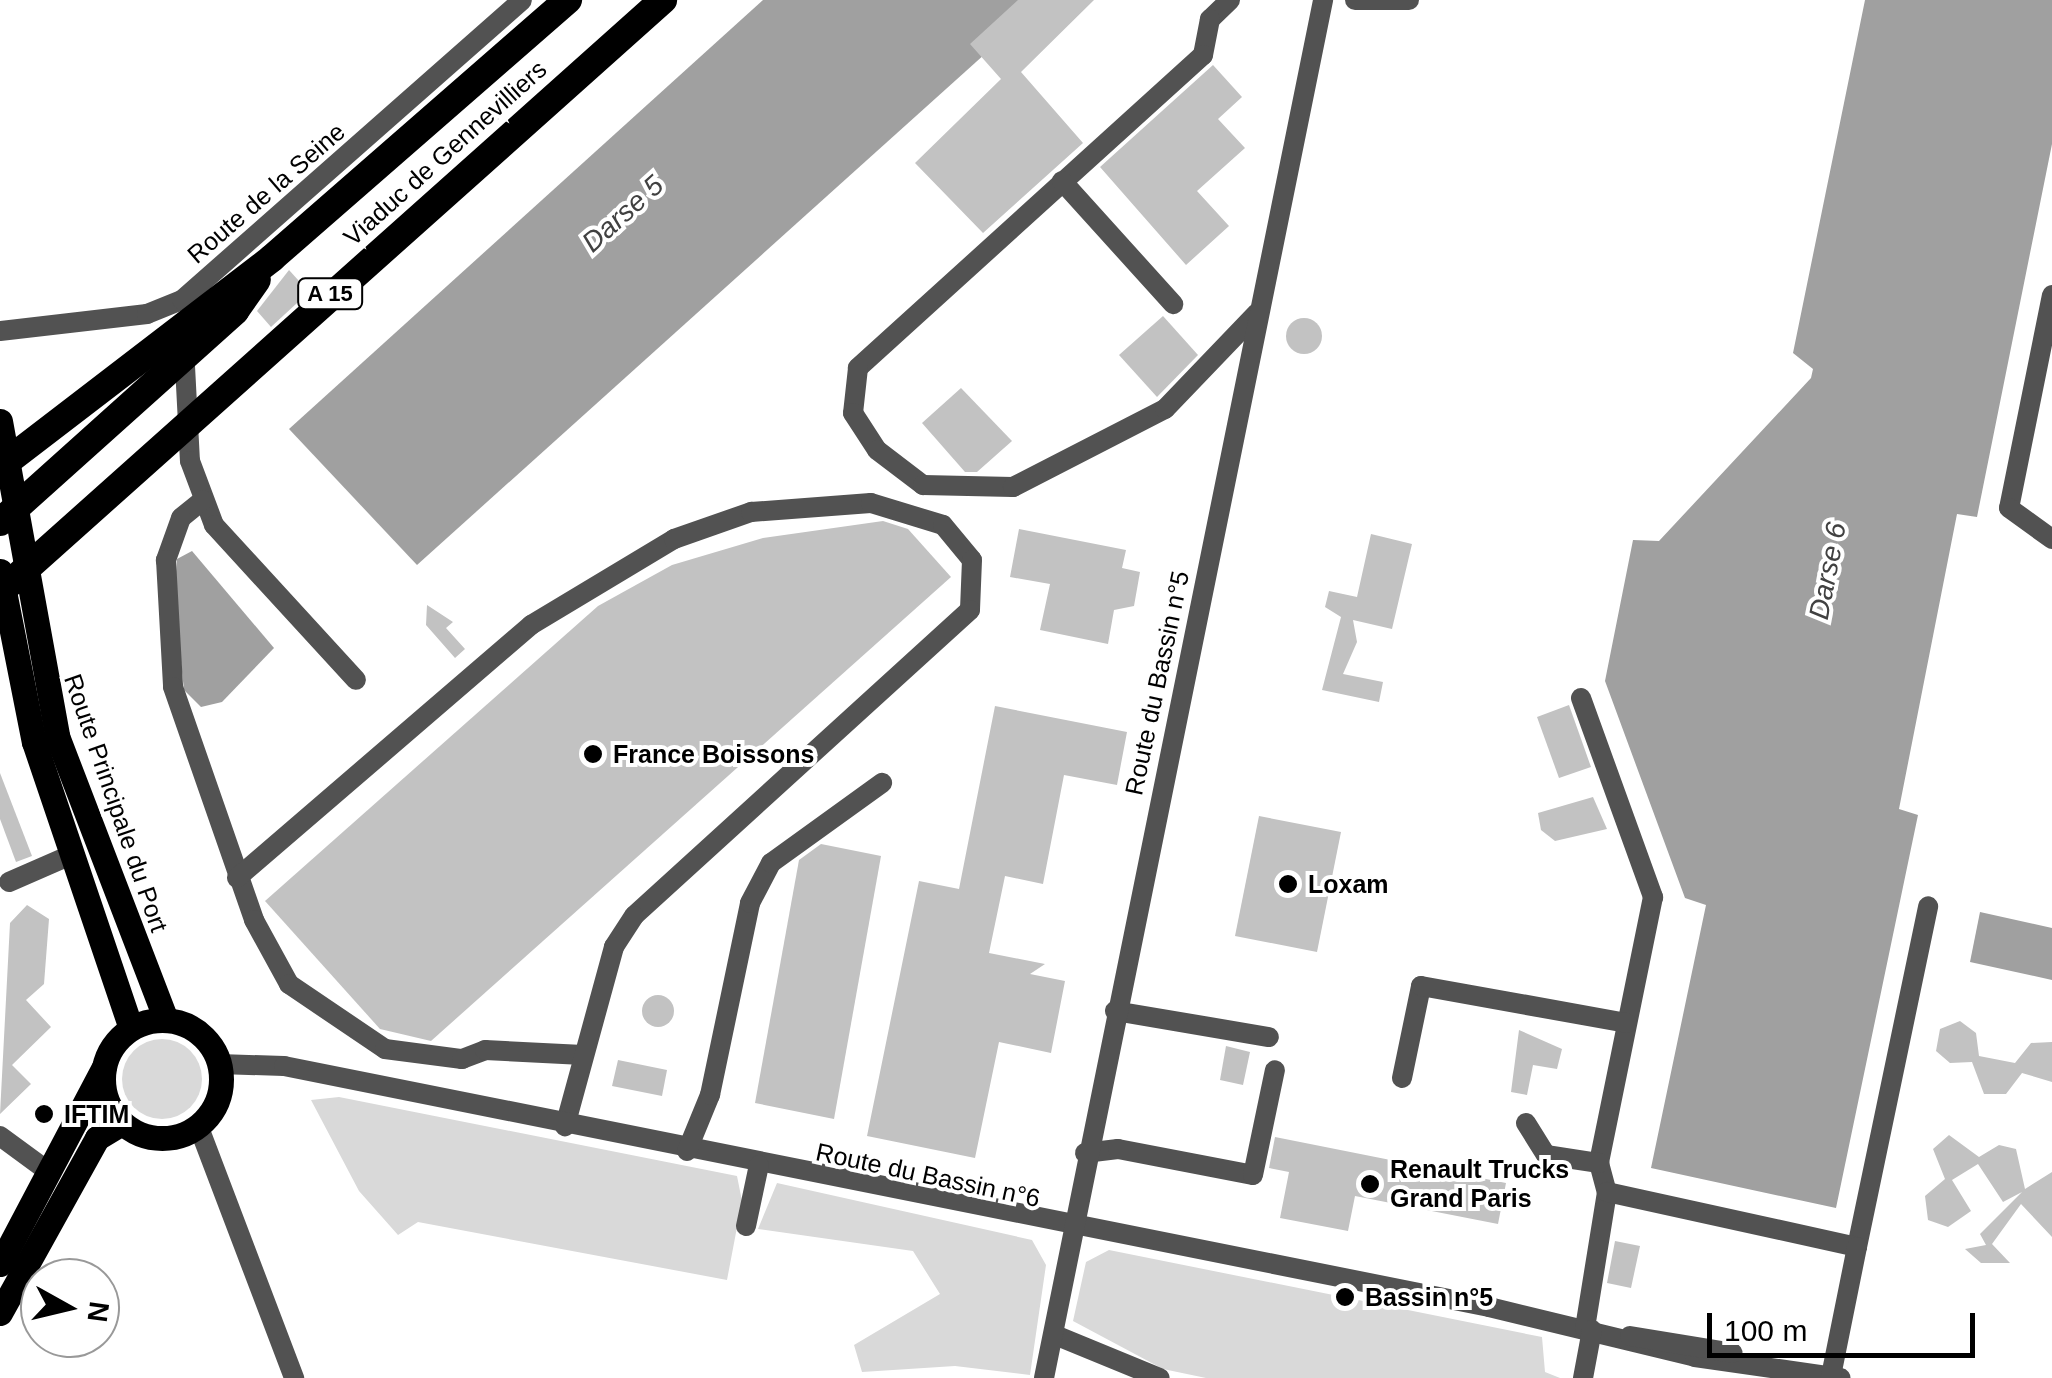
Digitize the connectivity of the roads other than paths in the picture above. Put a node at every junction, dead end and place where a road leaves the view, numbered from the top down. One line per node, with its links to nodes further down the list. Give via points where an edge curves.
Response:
1 (522, 0): 11 (street, Route de la Seine)
2 (568, 0): 9 (highway, Viaduc de Gennevilliers / A 15)
3 (662, 0): 21 (highway, Viaduc de Gennevilliers / A 15)
4 (1230, 0): 8 (street, via 1210,19 1203,54)
5 (1323, 0): 13 (street, Route du Bassin n°5)
6 (1356, 0): 7 (street)
7 (1410, 0)
8 (1062, 181): 12 (street); 13 (street, via 858,368 853,413 904,476 961,490 1013,488 1058,468 1165,409)
9 (272, 258): 16 (highway); 18 (highway, A 15, via 235,311)
10 (2052, 295): 19 (street, via 2009,508)
11 (182, 300): 14 (street, Route de la Seine, via 147,314); 17 (street, via 190,461)
12 (1173, 304)
13 (1259, 311): 30 (street, Route du Bassin n°5)
14 (0, 331)
15 (0, 421): 31 (main road, Route Principale du Port, via 57,736)
16 (0, 467)
17 (203, 500): 23 (street, via 214,525); 27 (street, via 170,544 166,638 186,737)
18 (0, 522)
19 (2052, 539)
20 (0, 571): 22 (main road)
21 (0, 592)
22 (6, 650): 26 (main road)
23 (356, 680)
24 (1581, 698): 32 (street, via 1653,897)
25 (882, 783): 45 (street, via 771,863 757,890 710,1095)
26 (73, 854): 28 (street); 33 (main road)
27 (238, 878): 35 (street, via 290,984 372,1045 462,1059 485,1050); 35 (street, via 531,625 674,539 751,512 870,504 943,524 972,560 970,610 634,916 614,947)
28 (9, 882)
29 (1928, 906): 53 (street)
30 (1114, 1011): 34 (street); 46 (street, Route du Bassin n°5)
31 (166, 1020): 33 (main road); 36 (main road, via 200,1034)
32 (1628, 1023): 39 (street, via 1421,986); 47 (street)
33 (131, 1028): 37 (main road)
34 (1269, 1036)
35 (583, 1055): 43 (street)
36 (219, 1064): 42 (main road, via 218,1098); 43 (street, Route du Bassin n°6, via 284,1066)
37 (104, 1067): 40 (main road, via 103,1088); 49 (main road)
38 (1275, 1070): 46 (street, via 1253,1174 1118,1149)
39 (1402, 1078)
40 (122, 1123): 42 (main road, via 160,1138); 55 (main road, via 90,1150)
41 (1526, 1123): 47 (street, via 1546,1155)
42 (198, 1125): 60 (street)
43 (565, 1126): 45 (street, Route du Bassin n°6)
44 (0, 1136): 49 (street)
45 (687, 1151): 48 (street, Route du Bassin n°6)
46 (1085, 1153): 52 (street, Route du Bassin n°5)
47 (1599, 1162): 50 (street)
48 (759, 1165): 51 (street); 52 (street, Route du Bassin n°6)
49 (49, 1172): 54 (main road)
50 (1607, 1192): 53 (street); 56 (street)
51 (746, 1226)
52 (1074, 1229): 56 (street, Route du Bassin n°6); 57 (street, Route du Bassin n°5)
53 (1857, 1248): 59 (street)
54 (0, 1264)
55 (0, 1313)
56 (1588, 1329): 58 (street, Route du Bassin n°6); 63 (street)
57 (1055, 1335): 61 (street, Route du Bassin n°5); 62 (street)
58 (1761, 1368): 59 (street, Route du Bassin n°6)
59 (1835, 1377)
60 (294, 1378)
61 (1044, 1378)
62 (1160, 1378)
63 (1583, 1378)

